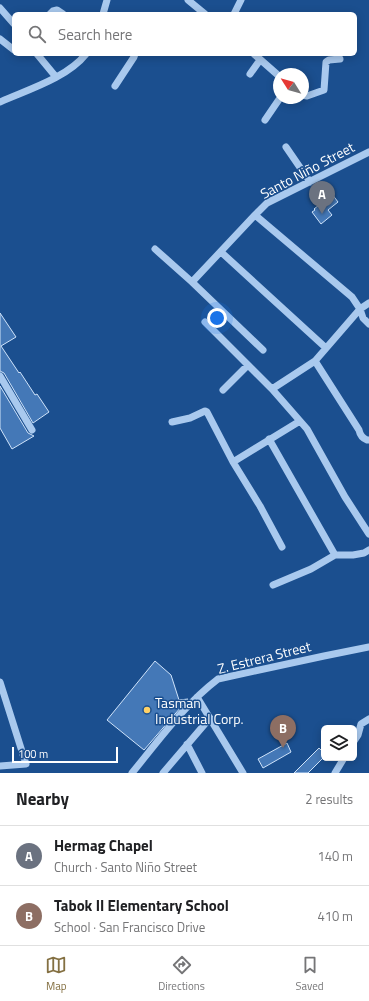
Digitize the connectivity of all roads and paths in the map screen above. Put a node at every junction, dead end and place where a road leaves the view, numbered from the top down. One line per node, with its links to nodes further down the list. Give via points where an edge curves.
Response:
1 (107, 0): 5 (street)
2 (188, 0): 6 (street)
3 (240, 0): 7 (street)
4 (0, 8): 8 (street)
5 (106, 12)
6 (203, 12)
7 (235, 12)
8 (12, 22)
9 (0, 39): 10 (street)
10 (12, 48)
11 (39, 56): 18 (street)
12 (84, 56): 18 (street)
13 (134, 56): 19 (street)
14 (257, 56): 16 (street); 17 (street)
15 (340, 59): 20 (street, via 326,62 324,90)
16 (273, 71)
17 (250, 74)
18 (56, 77): 21 (street)
19 (115, 86)
20 (309, 95)
21 (0, 102)
22 (276, 104): 23 (street)
23 (265, 120)
24 (286, 147): 26 (street)
25 (369, 152): 26 (street, Santo Niño Street)
26 (310, 182): 27 (street, Santo Niño Street, via 267,203)
27 (255, 215): 29 (street, Santo Niño Street); 32 (street, via 352,297)
28 (155, 249): 30 (street)
29 (221, 252): 30 (street, Santo Niño Street); 35 (street)
30 (192, 282): 36 (street)
31 (369, 303): 32 (street)
32 (360, 309): 34 (street, via 363,318); 35 (street)
33 (205, 322): 38 (street)
34 (369, 324)
35 (326, 348): 37 (street)
36 (263, 350)
37 (315, 360): 40 (street); 46 (street, via 360,434)
38 (248, 365): 40 (street); 41 (street)
39 (0, 376): 44 (street)
40 (272, 389): 42 (street)
41 (223, 390)
42 (300, 421): 45 (street); 48 (street)
43 (172, 422): 47 (street, via 207,412)
44 (32, 430)
45 (269, 439): 47 (street); 51 (street)
46 (369, 440)
47 (233, 462): 49 (street)
48 (369, 534)
49 (282, 547)
50 (369, 550): 51 (street, via 353,555)
51 (335, 555): 52 (street, via 311,569)
52 (273, 585)
53 (369, 648): 55 (street, Z. Estrera Street, via 218,679)
54 (0, 682): 61 (street, via 26,764)
55 (197, 697): 56 (street); 63 (street, Z. Estrera Street)
56 (210, 718): 59 (street); 65 (street)
57 (369, 719): 58 (street, via 361,724)
58 (357, 736)
59 (187, 744): 62 (street); 64 (street)
60 (342, 761): 66 (street)
61 (0, 766)
62 (164, 772)
63 (132, 773)
64 (202, 773)
65 (243, 773)
66 (335, 773)

